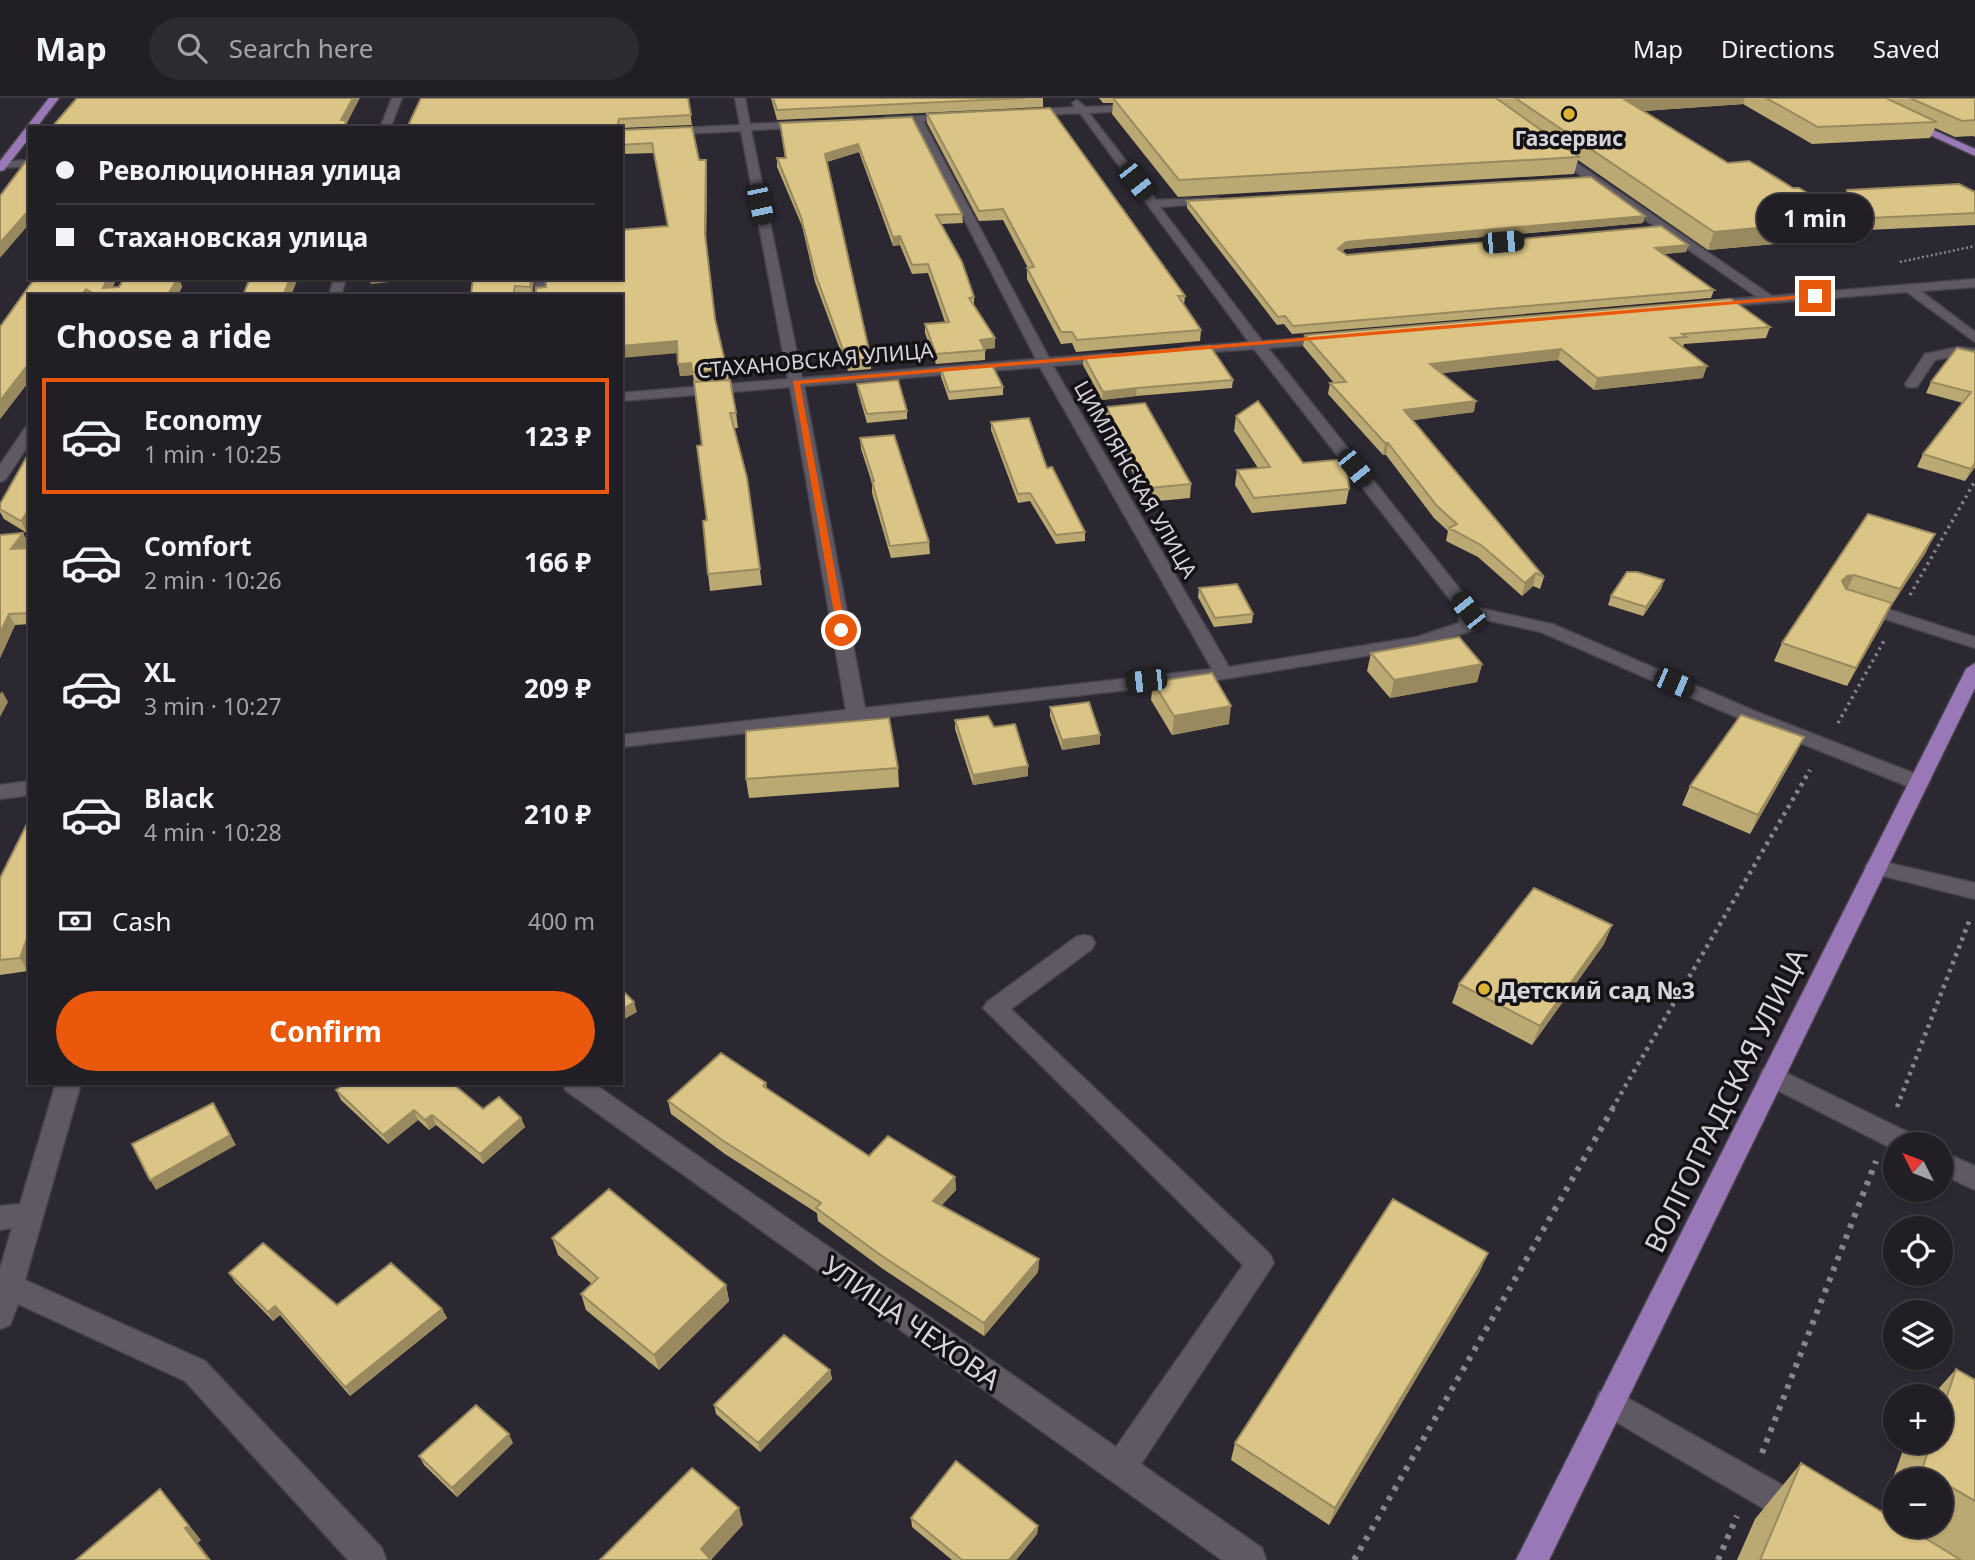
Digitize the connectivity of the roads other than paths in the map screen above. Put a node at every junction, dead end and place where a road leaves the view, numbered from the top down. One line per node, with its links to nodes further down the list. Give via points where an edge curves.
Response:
1 (54, 98): 12 (main road)
2 (397, 98): 13 (street)
3 (740, 98): 14 (street)
4 (1855, 98): 18 (main road)
5 (1078, 104): 6 (street); 7 (street); 24 (street)
6 (1148, 107)
7 (1013, 114)
8 (972, 116): 9 (street)
9 (917, 118): 10 (street); 37 (street, ЦИМЛЯНСКАЯ УЛИЦА)
10 (877, 121)
11 (824, 123): 14 (street)
12 (33, 126)
13 (386, 126)
14 (744, 127): 16 (street); 38 (street)
15 (28, 133): 20 (main road)
16 (623, 134)
17 (1542, 144): 21 (street)
18 (1975, 153)
19 (28, 163): 20 (street)
20 (1, 166)
21 (1592, 179): 22 (street); 25 (street)
22 (1578, 180)
23 (1222, 200): 24 (street)
24 (1153, 204): 33 (street)
25 (1661, 227): 26 (street); 29 (street)
26 (1647, 228)
27 (1975, 283): 28 (street)
28 (1908, 288): 29 (street); 32 (street)
29 (1770, 300): 30 (street)
30 (1696, 306)
31 (1340, 338): 33 (street)
32 (1975, 338)
33 (1258, 345): 34 (street); 45 (street)
34 (1164, 353)
35 (1975, 354): 39 (street, via 1959,351 1930,356)
36 (1124, 356): 37 (street, СТАХАНОВСКАЯ УЛИЦА)
37 (1044, 362): 38 (street, СТАХАНОВСКАЯ УЛИЦА); 47 (street, ЦИМЛЯНСКАЯ УЛИЦА)
38 (796, 383): 40 (street, СТАХАНОВСКАЯ УЛИЦА); 49 (street)
39 (1912, 383)
40 (623, 397)
41 (25, 445): 42 (street); 43 (street)
42 (0, 447)
43 (0, 477)
44 (1845, 600): 46 (street)
45 (1468, 611): 47 (street, via 1468,626 1420,642); 51 (street, via 1546,628)
46 (1975, 643)
47 (1224, 673): 49 (street)
48 (1974, 673): 51 (main road, ВОЛГОГРАДСКАЯ УЛИЦА)
49 (856, 713): 50 (street)
50 (623, 741)
51 (1919, 783): 54 (main road, ВОЛГОГРАДСКАЯ УЛИЦА)
52 (28, 788): 53 (street)
53 (0, 792)
54 (1877, 867): 55 (street); 57 (main road, ВОЛГОГРАДСКАЯ УЛИЦА)
55 (1975, 891)
56 (1084, 943): 68 (street, via 995,1008 1260,1263)
57 (1772, 1076): 60 (street); 67 (main road, ВОЛГОГРАДСКАЯ УЛИЦА)
58 (68, 1085): 63 (street)
59 (577, 1085): 68 (street, УЛИЦА ЧЕХОВА)
60 (1883, 1132)
61 (1953, 1168): 62 (street)
62 (1975, 1179)
63 (30, 1214): 64 (street); 65 (street)
64 (0, 1218)
65 (9, 1286): 66 (street); 70 (street, via 195,1371)
66 (0, 1316)
67 (1611, 1402): 69 (street); 72 (main road, ВОЛГОГРАДСКАЯ УЛИЦА)
68 (1120, 1468): 71 (street, УЛИЦА ЧЕХОВА)
69 (1822, 1525)
70 (370, 1560)
71 (1250, 1560)
72 (1532, 1560)

